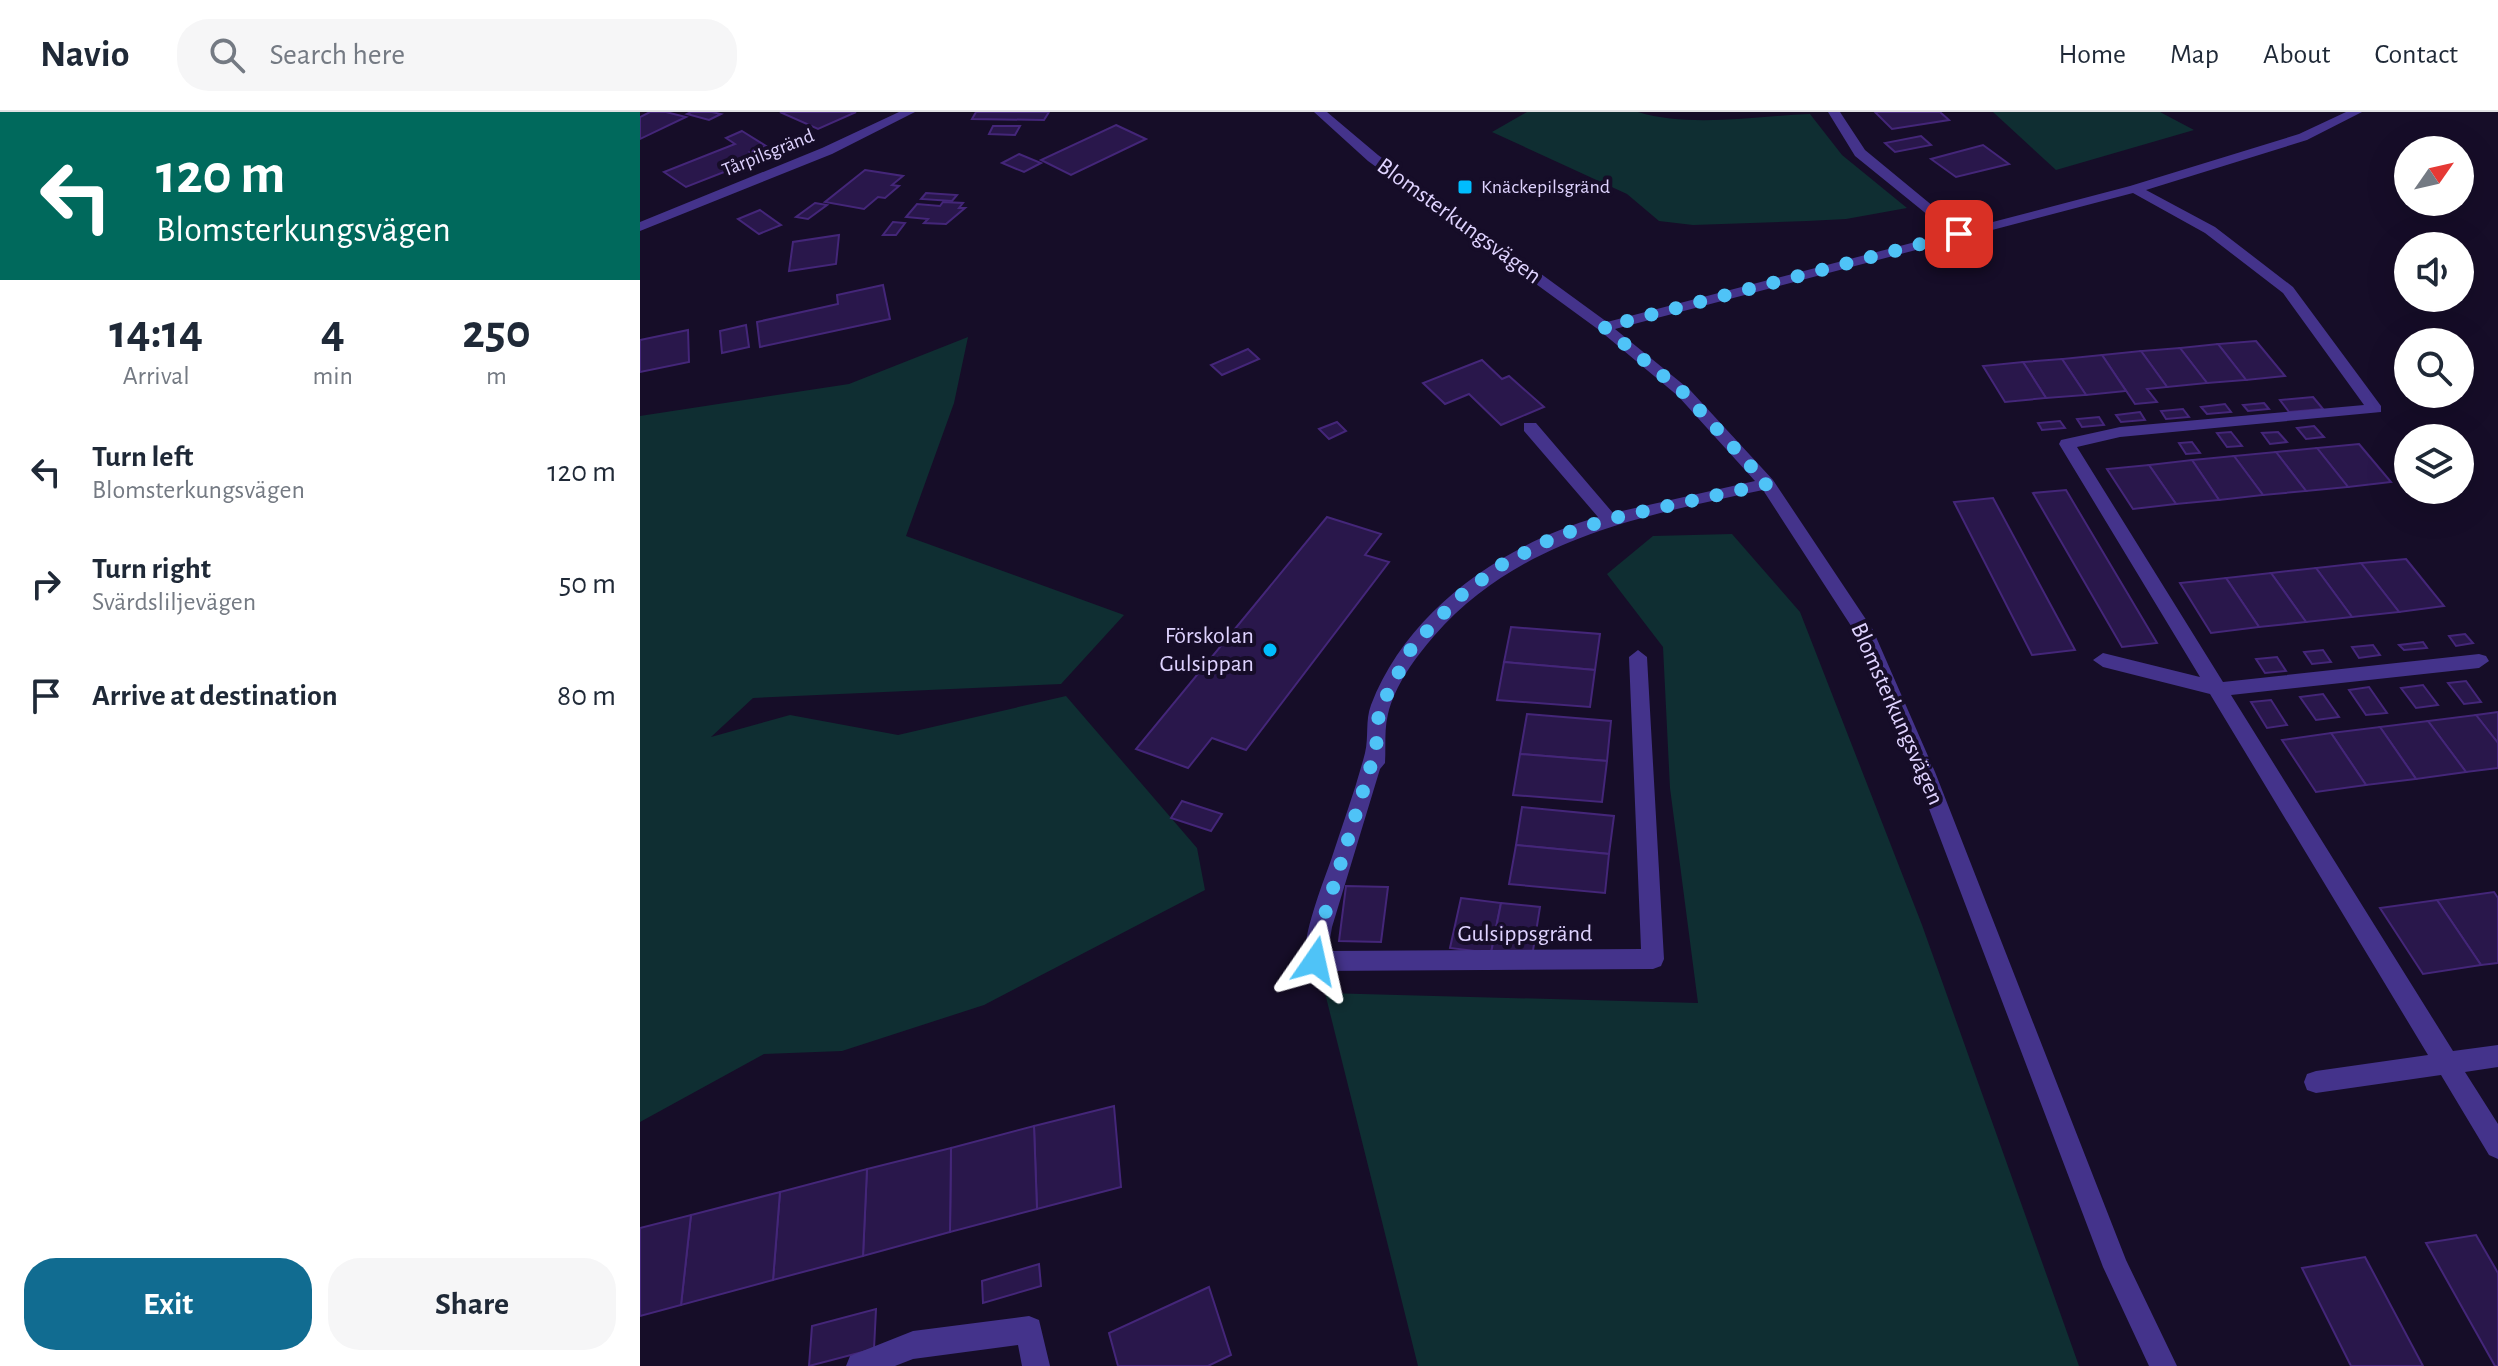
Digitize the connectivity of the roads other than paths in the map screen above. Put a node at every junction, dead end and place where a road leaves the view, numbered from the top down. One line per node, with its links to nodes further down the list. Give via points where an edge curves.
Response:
1 (909, 112): 6 (street, Tårpilsgränd)
2 (1320, 112): 8 (street, Blomsterkungsvägen, via 1373,158)
3 (1834, 112): 7 (street, via 1860,153)
4 (2356, 112): 5 (street, via 2303,137)
5 (2135, 189): 7 (street); 15 (street, via 2210,230 2288,290 2375,409 2120,432 2067,444)
6 (640, 227)
7 (1959, 234): 8 (street)
8 (1604, 327): 10 (street, Blomsterkungsvägen, via 1684,393)
9 (1530, 427): 11 (street)
10 (1767, 484): 11 (street, Gulsippsgränd); 24 (street, Blomsterkungsvägen, via 1864,630 1925,772 2116,1267)
11 (1609, 519): 16 (street, Gulsippsgränd, via 1557,536 1501,565 1459,597 1412,647 1379,710)
12 (1638, 657): 16 (street, Gulsippsgränd, via 1653,959 1315,961)
13 (2103, 660): 15 (street)
14 (2479, 661): 15 (street)
15 (2220, 689): 19 (street)
16 (1376, 749): 17 (street, Gulsippsgränd)
17 (1374, 783)
18 (2498, 1056): 19 (street)
19 (2448, 1063): 20 (street); 21 (street)
20 (2316, 1082)
21 (2498, 1147)
22 (860, 1366): 23 (street, via 913,1345 1029,1330)
23 (1036, 1366)
24 (2163, 1366)

